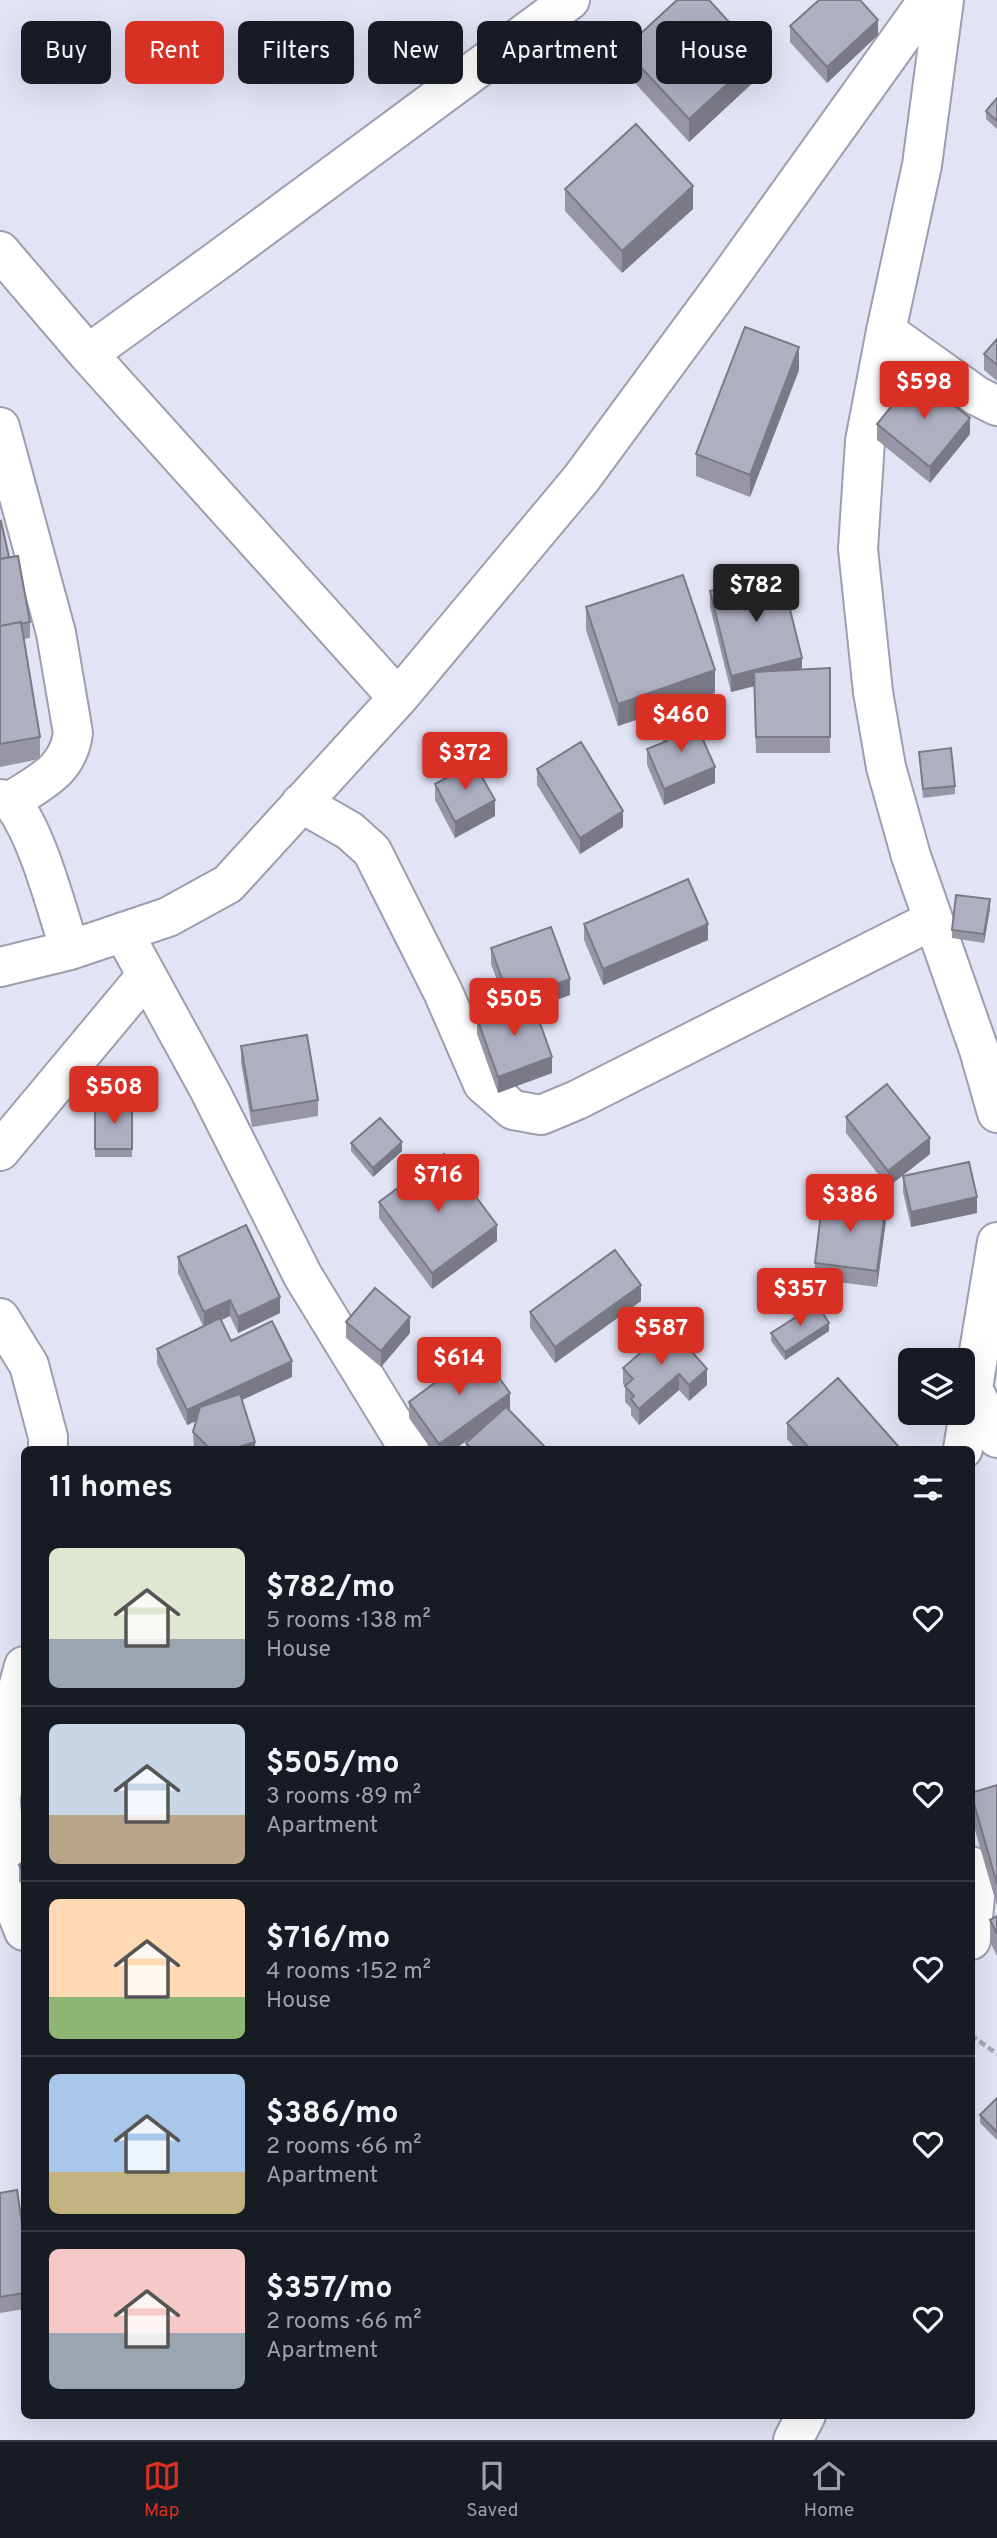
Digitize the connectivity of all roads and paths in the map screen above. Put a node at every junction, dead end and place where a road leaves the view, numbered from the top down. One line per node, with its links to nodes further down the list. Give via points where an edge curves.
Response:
1 (570, 0): 6 (street)
2 (928, 0): 9 (street, via 581,479)
3 (944, 0): 5 (street, via 922,165)
4 (0, 251): 6 (street)
5 (886, 331): 7 (street); 12 (street, via 865,441 858,549 886,767)
6 (88, 354): 9 (street)
7 (997, 406)
8 (0, 427): 10 (street, via 56,633 73,733 65,761)
9 (398, 698): 11 (street)
10 (6, 800): 14 (street, via 20,812 31,837)
11 (301, 803): 12 (street, via 350,831 372,851 483,1084 513,1110 541,1115 577,1100); 13 (street, via 229,884 168,917)
12 (933, 920): 17 (street)
13 (123, 932): 14 (street); 16 (street)
14 (70, 950): 15 (street)
15 (0, 967)
16 (146, 976): 18 (street); 23 (street, via 303,1276)
17 (997, 1113)
18 (0, 1151)
19 (996, 1251): 21 (street)
20 (0, 1318): 22 (street, via 29,1365)
21 (969, 1444)
22 (48, 1446)
23 (407, 1446)
24 (21, 1678): 25 (street, via 10,1717 1,1801)
25 (4, 1890): 26 (street)
26 (21, 1925)
27 (975, 2038): 28 (path)
28 (997, 2054)
29 (804, 2419): 30 (street)
30 (793, 2440)

